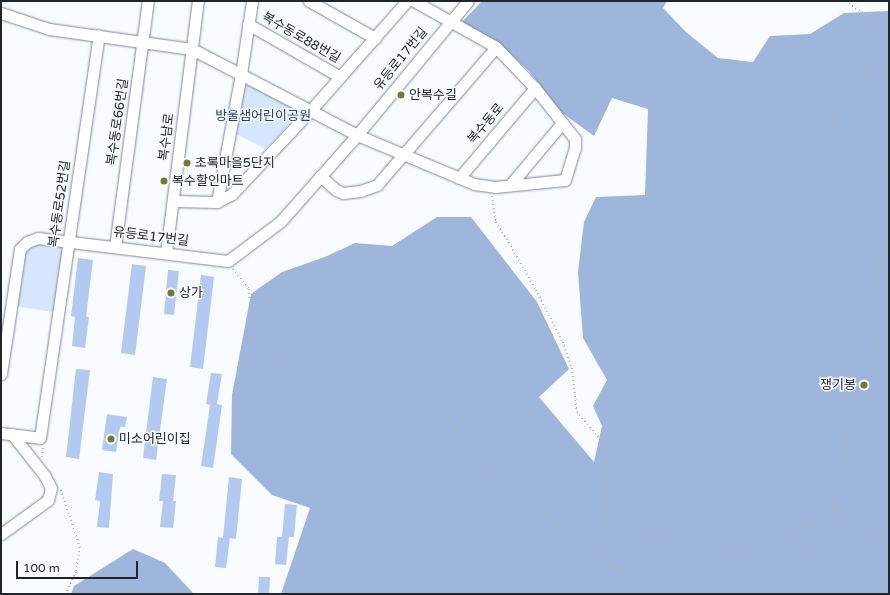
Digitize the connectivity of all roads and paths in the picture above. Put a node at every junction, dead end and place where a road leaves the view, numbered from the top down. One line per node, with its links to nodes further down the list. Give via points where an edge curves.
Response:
1 (148, 1): 15 (street, 복수동로66번길)
2 (198, 1): 17 (street, 복수남로)
3 (252, 1): 11 (street)
4 (309, 1): 14 (street)
5 (407, 1): 14 (street, 복수동로88번길)
6 (414, 1): 10 (street)
7 (468, 1): 10 (street, 유등로17번길)
8 (846, 1): 12 (path)
9 (1, 13): 13 (street, via 49,29)
10 (450, 22): 16 (street); 24 (street, 유등로17번길)
11 (248, 24): 18 (street); 20 (street, 복수동로88번길)
12 (889, 31)
13 (99, 35): 15 (street); 33 (street, 복수동로52번길)
14 (375, 38): 20 (street, 복수동로88번길)
15 (143, 42): 17 (street); 35 (street, 복수동로66번길)
16 (496, 48): 21 (street); 25 (street)
17 (192, 49): 18 (street); 31 (street, 복수남로)
18 (241, 74): 22 (street); 32 (street)
19 (889, 74): 26 (path, via 866,71 842,90 832,118 844,165 863,174)
20 (340, 77): 22 (street, 복수동로88번길)
21 (535, 88): 23 (street); 28 (street, 복수동로)
22 (310, 111): 24 (street); 32 (street, 복수동로88번길, via 232,194)
23 (562, 123): 30 (street); 30 (street, via 575,139 575,148 565,180)
24 (357, 135): 25 (street); 27 (street, 유등로17번길)
25 (402, 155): 27 (street, via 376,185 360,191 343,193); 28 (street)
26 (889, 166)
27 (320, 176): 37 (street, 유등로17번길, via 281,221)
28 (458, 178): 29 (street, via 474,184)
29 (491, 186): 30 (street); 45 (path, via 492,208 496,222 536,290 568,356 574,380 577,412 600,438 605,450 608,473)
30 (510, 186)
31 (173, 201): 32 (street); 36 (street, 복수남로)
32 (217, 202)
33 (69, 241): 35 (street, 유등로17번길); 38 (street, 유등로17번길, via 38,238 27,242 20,249); 41 (street, 복수동로52번길)
34 (889, 245): 44 (path, via 880,259 873,316 877,354 856,401 847,430 845,452)
35 (115, 247): 36 (street, 유등로17번길)
36 (166, 253): 37 (street, 유등로17번길)
37 (228, 261): 55 (path, via 249,289 252,305 242,351 245,358 257,361 303,354 335,340 367,334 380,327 391,329 403,353 423,362 429,389 456,429 474,450 474,469 493,469 500,482 510,488 524,506 545,508 548,515 585,548)
38 (6, 306): 39 (street, 유등로17번길)
39 (1, 374)
40 (6, 433): 41 (street); 48 (street, via 45,476 51,488 48,500)
41 (40, 438): 42 (path, via 44,445)
42 (42, 461)
43 (60, 485): 58 (path, via 80,546 76,572)
44 (832, 505): 46 (path); 47 (path, via 856,516); 49 (path, via 840,526)
45 (606, 511): 54 (path, via 615,520 633,523 651,539 670,540); 55 (path, via 601,549)
46 (812, 524): 50 (path); 51 (path, via 795,531)
47 (874, 529): 49 (path, via 848,535); 52 (path)
48 (1, 534)
49 (839, 534): 50 (path, via 818,535)
50 (812, 538): 51 (path, via 812,548 806,554)
51 (788, 541): 53 (path, via 774,539 761,545)
52 (889, 541)
53 (728, 550): 54 (path, via 712,544 700,554); 60 (path)
54 (680, 562): 56 (path, via 641,570)
55 (611, 565): 56 (path)
56 (633, 579): 59 (path)
57 (889, 580): 61 (path)
58 (66, 594)
59 (627, 594)
60 (763, 594)
61 (880, 594)

